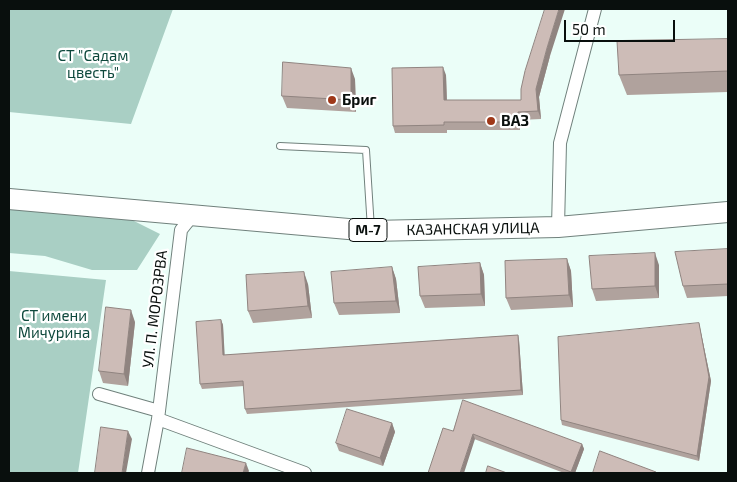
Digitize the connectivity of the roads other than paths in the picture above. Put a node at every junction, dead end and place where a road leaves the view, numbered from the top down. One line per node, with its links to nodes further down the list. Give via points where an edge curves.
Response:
1 (595, 9): 6 (street, via 560,143)
2 (280, 146): 7 (lane, via 366,150)
3 (9, 199): 5 (highway, КАЗАНСКАЯ УЛИЦА / М-7)
4 (728, 212): 6 (highway, КАЗАНСКАЯ УЛИЦА / М-7)
5 (193, 215): 7 (highway, КАЗАНСКАЯ УЛИЦА / М-7); 9 (street, УЛ. П. МОРОЗРВА, via 181,230)
6 (558, 227): 7 (highway, КАЗАНСКАЯ УЛИЦА / М-7)
7 (371, 231)
8 (99, 394): 9 (street)
9 (158, 415): 10 (street, УЛ. П. МОРОЗРВА); 11 (street)
10 (148, 473)
11 (305, 473)

